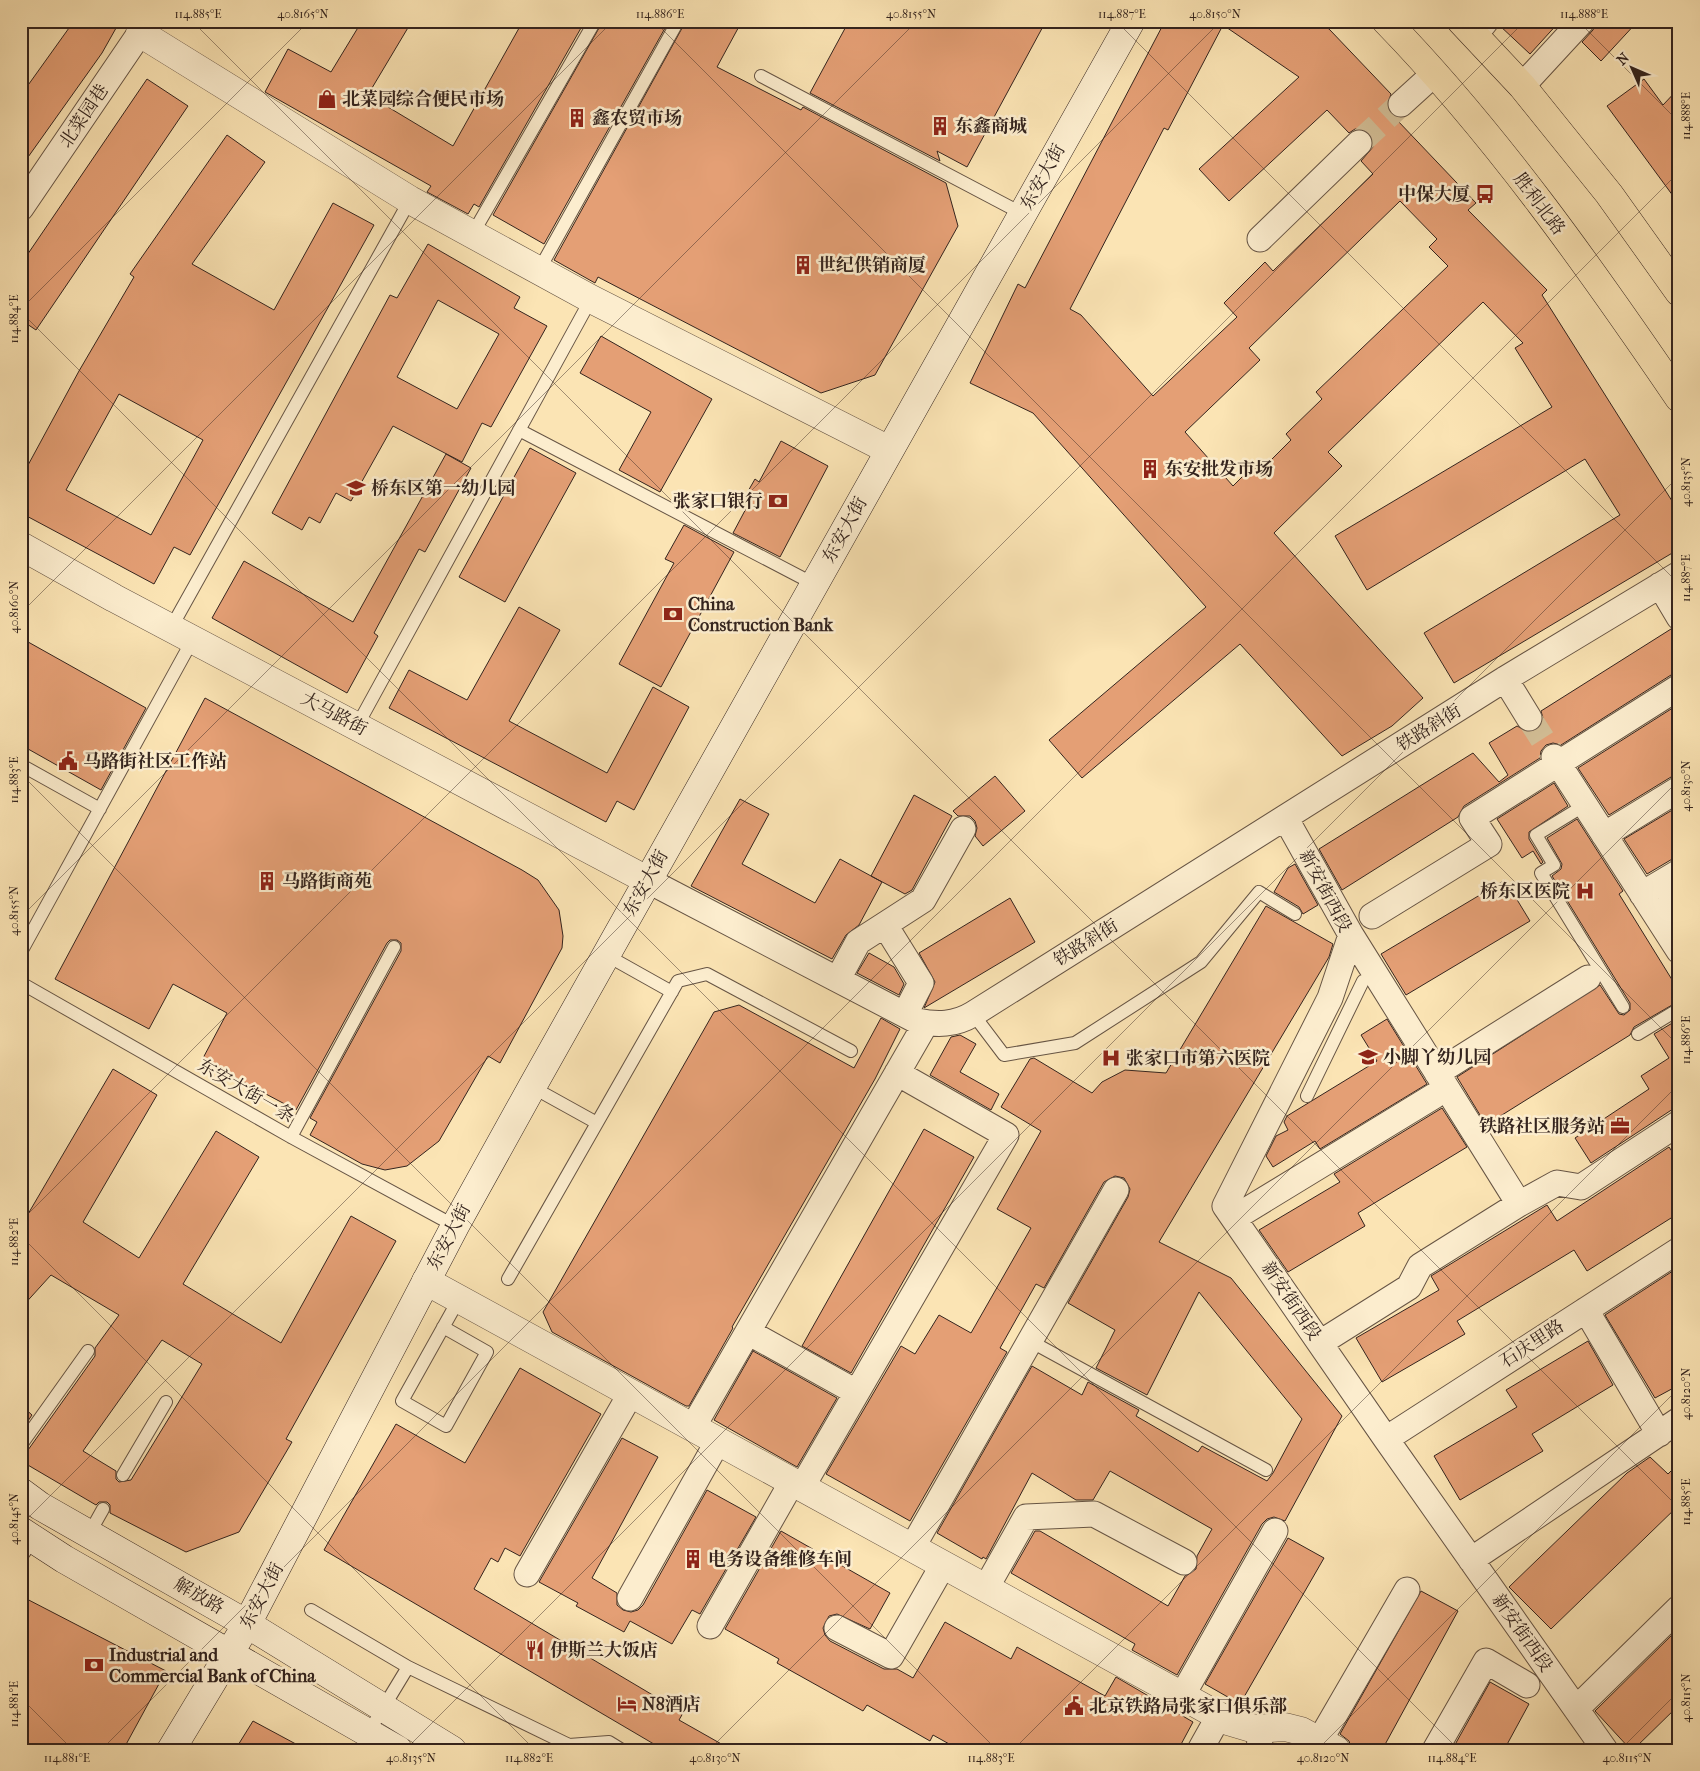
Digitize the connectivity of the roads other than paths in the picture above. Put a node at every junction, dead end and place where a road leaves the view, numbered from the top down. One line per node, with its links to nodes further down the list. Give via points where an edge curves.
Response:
1 (596, 21): 16 (lane)
2 (678, 21): 18 (lane)
3 (1131, 21): 15 (main road, 东安大街)
4 (1386, 21): 8 (highway, 胜利北路)
5 (1582, 21): 10 (street)
6 (1471, 25): 10 (highway)
7 (141, 27): 13 (main road); 14 (street, 北菜园巷)
8 (1434, 74): 11 (street); 21 (highway, 胜利北路, via 1508,162 1632,328)
9 (761, 76): 15 (lane)
10 (1522, 86): 19 (highway, via 1609,194)
11 (1401, 104)
12 (1359, 144): 17 (street)
13 (410, 200): 16 (main road); 28 (lane)
14 (21, 208)
15 (1023, 214): 23 (main road, 东安大街)
16 (472, 234): 18 (main road)
17 (1260, 239)
18 (539, 270): 20 (main road)
19 (1679, 292)
20 (591, 299): 22 (lane); 23 (main road)
21 (1679, 398)
22 (519, 430): 26 (lane); 32 (lane)
23 (890, 450): 26 (main road, 东安大街)
24 (21, 546): 28 (main road, 大马路街)
25 (1669, 579): 27 (street); 29 (street, 铁路斜街)
26 (814, 584): 42 (main road, 东安大街)
27 (1679, 616)
28 (182, 634): 32 (main road, 大马路街); 37 (lane)
29 (1505, 680): 31 (street); 38 (street, 铁路斜街)
30 (1679, 687): 33 (street)
31 (1530, 718)
32 (357, 726): 42 (main road, 大马路街)
33 (1556, 761): 36 (street); 47 (street, via 1472,818 1489,844)
34 (21, 765): 37 (lane)
35 (1679, 789): 40 (street)
36 (1585, 805): 40 (street); 59 (lane, via 1536,835 1554,865 1541,873)
37 (100, 809): 52 (lane)
38 (1286, 819): 49 (street, 新安街西段); 61 (street, 铁路斜街)
39 (964, 829): 48 (street, via 923,900)
40 (1604, 835): 43 (street)
41 (1679, 872): 43 (street)
42 (647, 880): 53 (main road, 东安大街); 55 (street, 铁路斜街)
43 (1642, 894): 46 (street)
44 (1679, 901): 46 (street)
45 (1295, 914): 61 (lane, via 1259,892 1201,962 1075,1043 1004,1055)
46 (1656, 915): 51 (street)
47 (1372, 916)
48 (884, 925): 55 (street, via 858,942); 62 (street, via 921,983)
49 (1352, 935): 64 (street, 新安街西段, via 1330,998); 67 (street)
50 (394, 947): 72 (lane)
51 (1679, 951)
52 (21, 952)
53 (606, 955): 58 (lane); 68 (main road, 东安大街)
54 (1588, 978): 67 (street)
55 (838, 979): 62 (street, 铁路斜街)
56 (1363, 981): 64 (lane)
57 (21, 983): 72 (lane, 东安大街一条)
58 (672, 992): 65 (lane, via 678,981 707,974); 70 (lane)
59 (1623, 1007)
60 (1679, 1009): 63 (lane)
61 (973, 1014): 62 (street, 铁路斜街, via 950,1023)
62 (916, 1018): 66 (street)
63 (1638, 1034)
64 (1324, 1036): 69 (lane); 75 (street, 新安街西段, via 1225,1206)
65 (851, 1050)
66 (897, 1073): 83 (street); 87 (street, via 1006,1135)
67 (1436, 1085): 74 (street); 75 (street)
68 (532, 1086): 70 (lane); 76 (main road, 东安大街)
69 (1307, 1096)
70 (597, 1123): 78 (lane)
71 (1676, 1132): 74 (street, via 1580,1187 1557,1183)
72 (291, 1137): 76 (lane, 东安大街一条)
73 (1116, 1190): 84 (street)
74 (1519, 1204): 85 (street, via 1420,1266 1409,1287)
75 (1234, 1218): 85 (street, 新安街西段)
76 (455, 1226): 79 (main road, 东安大街)
77 (1679, 1250): 81 (street, 石庆里路)
78 (508, 1279)
79 (426, 1281): 80 (main road); 113 (main road, 东安大街)
80 (459, 1299): 82 (lane); 88 (main road)
81 (1586, 1310): 91 (street); 92 (street, 石庆里路)
82 (443, 1327): 82 (lane, via 402,1401 446,1426 487,1352)
83 (748, 1332): 87 (street); 90 (street)
84 (1030, 1341): 95 (lane); 103 (street)
85 (1320, 1343): 92 (street, 新安街西段)
86 (88, 1351): 94 (lane)
87 (856, 1392): 97 (street)
88 (630, 1393): 90 (main road); 107 (street)
89 (166, 1402): 96 (lane)
90 (693, 1427): 93 (main road)
91 (1669, 1427): 104 (street)
92 (1386, 1439): 104 (street, 新安街西段)
93 (718, 1441): 97 (main road); 110 (street)
94 (21, 1445)
95 (1266, 1470)
96 (123, 1475)
97 (797, 1484): 103 (main road); 114 (street)
98 (21, 1492): 101 (main road, 解放路)
99 (103, 1509): 101 (lane)
100 (1275, 1531): 119 (street)
101 (89, 1534): 113 (main road, 解放路)
102 (25, 1542): 116 (main road, 解放路)
103 (912, 1548): 106 (main road)
104 (1471, 1560): 121 (street, 新安街西段)
105 (1184, 1562): 108 (street, via 1094,1514 1026,1517)
106 (943, 1565): 108 (main road); 115 (street, via 891,1656)
107 (527, 1574)
108 (986, 1588): 119 (main road)
109 (1407, 1590): 125 (street)
110 (630, 1598)
111 (1679, 1608): 121 (street)
112 (311, 1610): 117 (lane)
113 (247, 1624): 116 (main road, 东安大街); 120 (main road, 解放路)
114 (710, 1626)
115 (837, 1628)
116 (230, 1654): 123 (main road, 解放路); 127 (main road, 东安大街)
117 (408, 1667): 120 (lane); 126 (lane)
118 (1526, 1685): 132 (street, via 1486,1661)
119 (1182, 1696): 122 (main road)
120 (384, 1707): 123 (lane); 129 (main road, 解放路)
121 (1576, 1709): 133 (street, 新安街西段)
122 (1219, 1716): 124 (main road); 131 (street)
123 (368, 1733): 128 (main road, 解放路)
124 (1260, 1739): 125 (main road, via 1285,1727)
125 (1328, 1745)
126 (568, 1748): 130 (lane, via 609,1742)
127 (171, 1750)
128 (398, 1750)
129 (452, 1750)
130 (622, 1750)
131 (1200, 1750)
132 (1435, 1750)
133 (1604, 1750)

